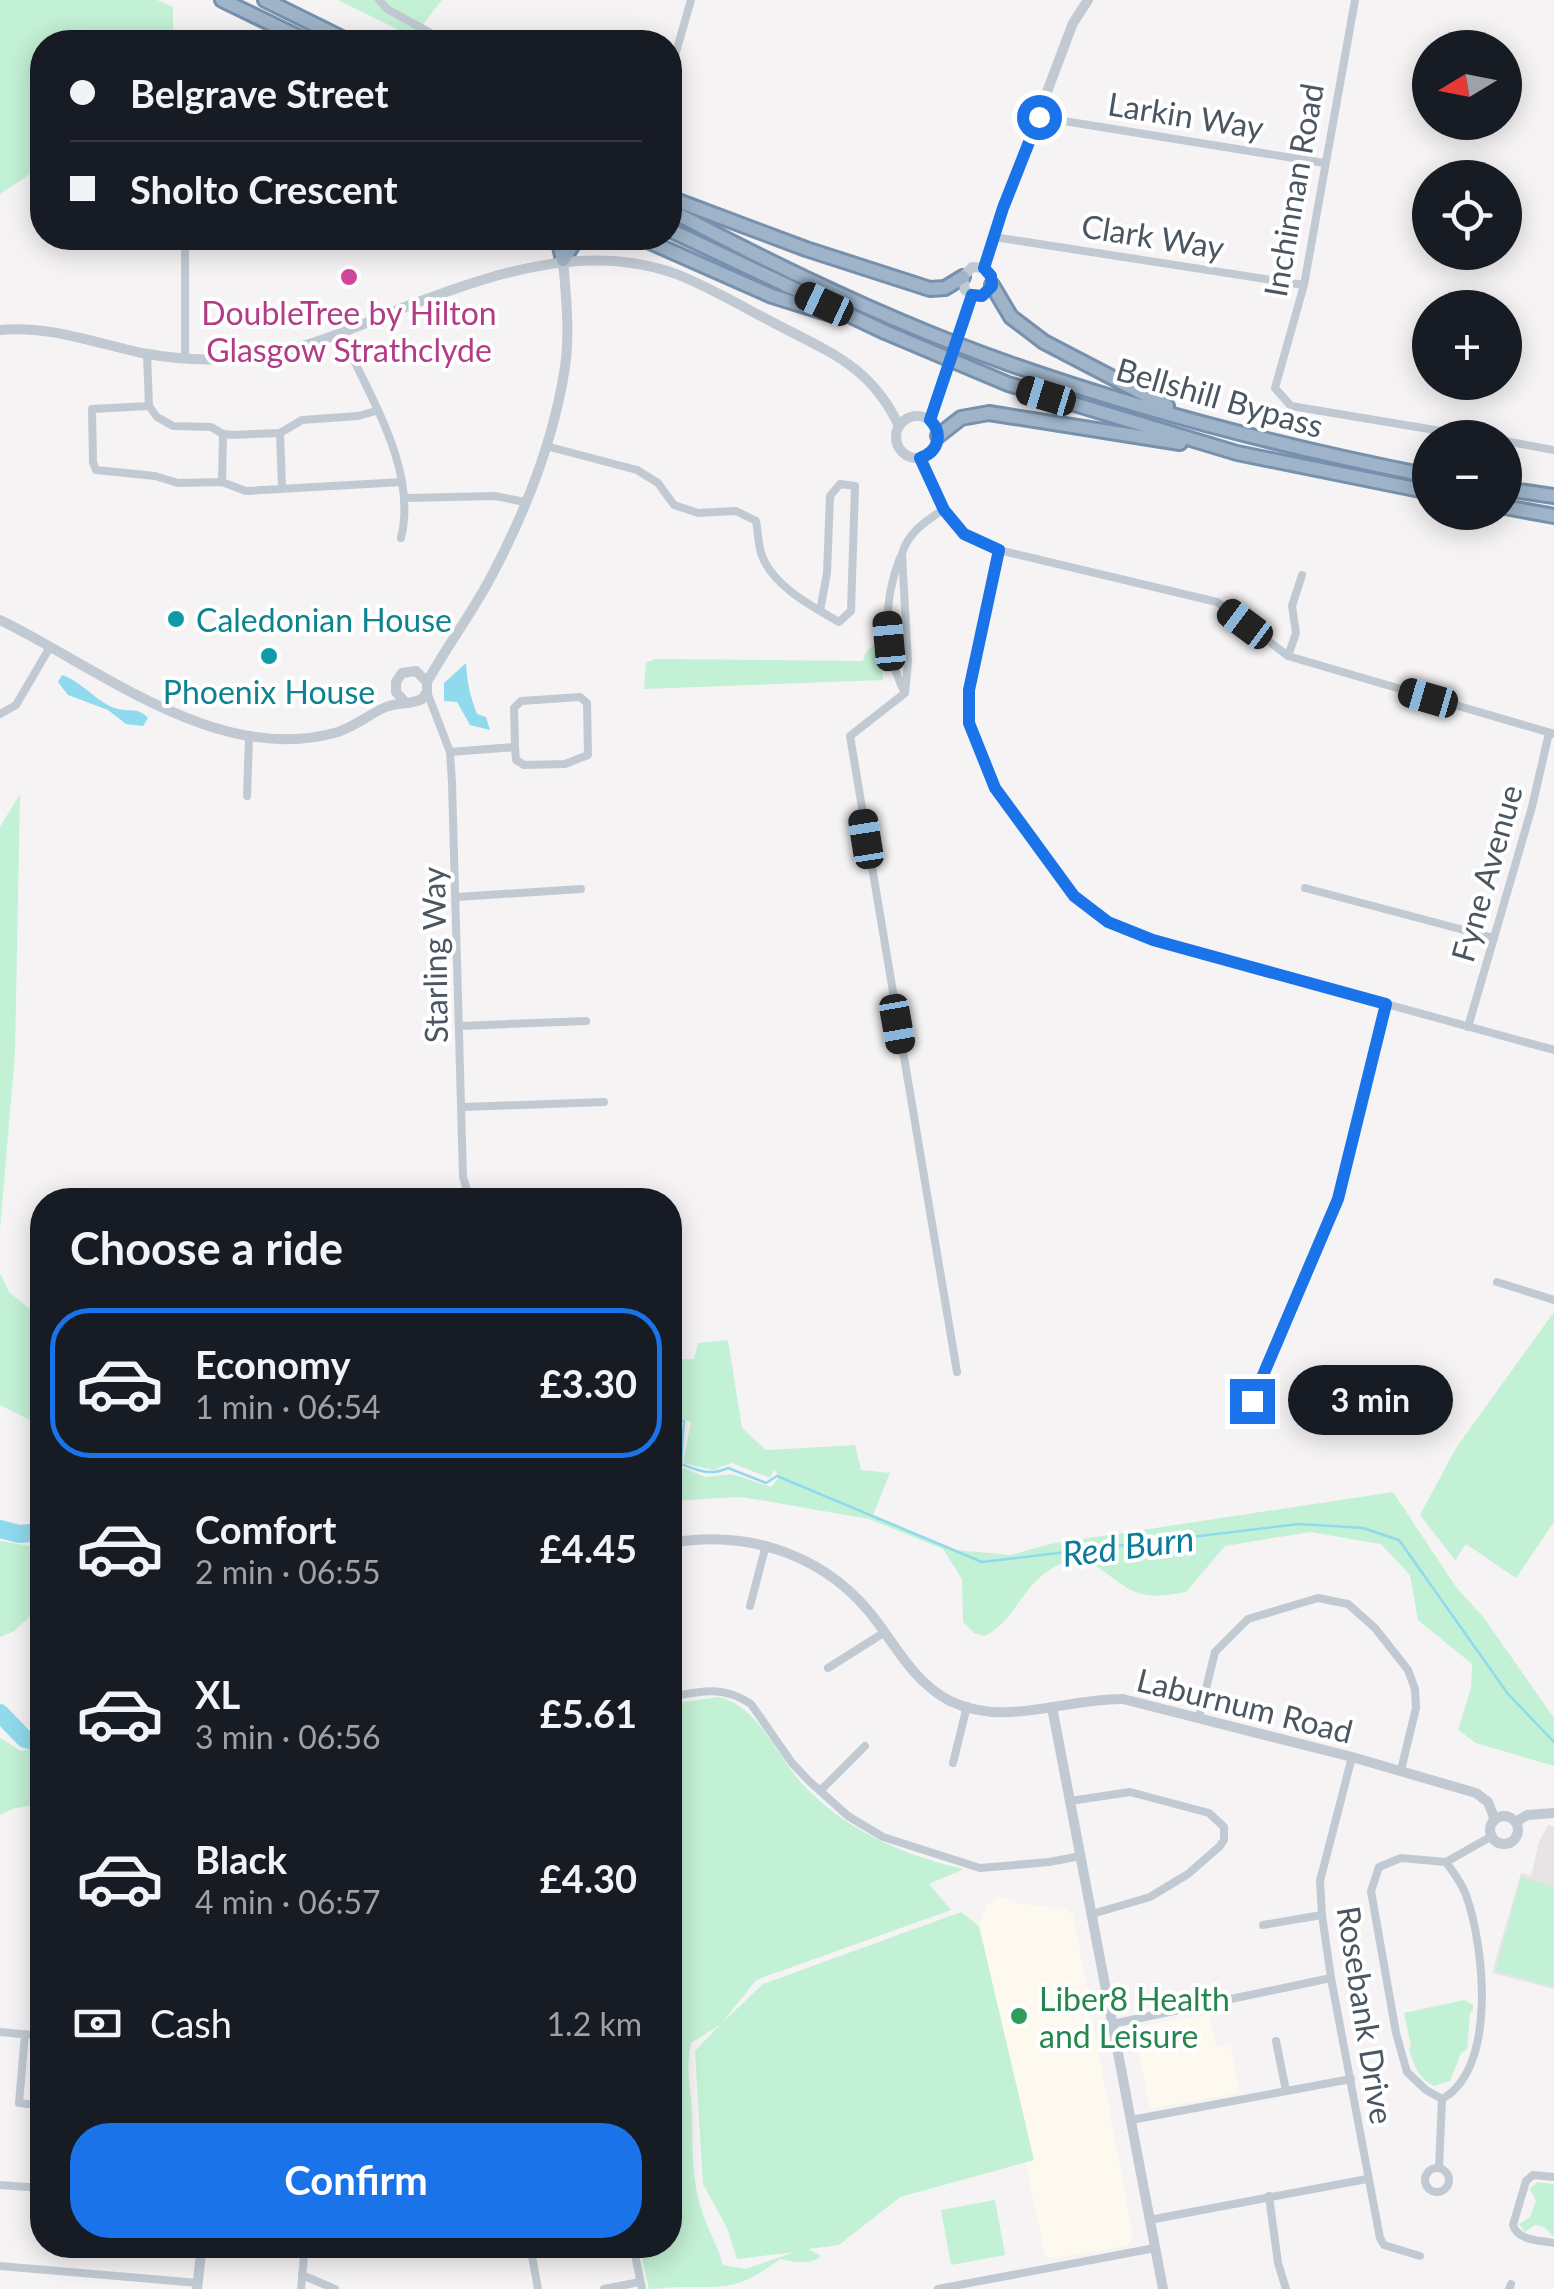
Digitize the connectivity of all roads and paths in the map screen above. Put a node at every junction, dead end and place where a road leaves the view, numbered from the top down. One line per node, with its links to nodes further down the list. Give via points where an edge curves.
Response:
1 (222, 0): 7 (highway)
2 (265, 0): 8 (highway)
3 (379, 0): 9 (street)
4 (691, 0): 10 (street)
5 (1088, 0): 11 (street)
6 (1355, 0): 12 (street, Inchinnan Road)
7 (284, 30)
8 (326, 30)
9 (425, 30)
10 (682, 32)
11 (1039, 117): 12 (street, Larkin Way); 16 (street)
12 (1324, 164): 24 (street, Inchinnan Road)
13 (682, 202): 23 (highway, via 930,289)
14 (682, 216): 36 (highway, Bellshill Bypass, via 888,316 1010,364)
15 (682, 236): 28 (highway, Bellshill Bypass)
16 (994, 237): 22 (street); 24 (street, Clark Way)
17 (185, 250): 31 (street)
18 (561, 250): 21 (highway)
19 (569, 250): 21 (highway)
20 (668, 250): 28 (highway, via 772,296)
21 (563, 260): 29 (street, via 444,294); 35 (street, via 628,263 684,277 860,370); 42 (street, via 566,364)
22 (984, 268): 23 (street); 25 (street)
23 (963, 277): 26 (street)
24 (1304, 285): 37 (street, Inchinnan Road, via 1275,388 1291,406)
25 (992, 286): 26 (street, via 982,296); 36 (highway, via 1012,318 1044,342)
26 (972, 295): 34 (street, bridge)
27 (0, 330): 30 (street, via 41,330)
28 (885, 332): 44 (highway, Bellshill Bypass, via 1008,384)
29 (342, 336): 31 (street, via 244,358); 33 (street)
30 (147, 354): 31 (street); 32 (street)
31 (185, 358)
32 (149, 406): 39 (street, via 173,426 212,427); 47 (street, via 92,409 96,470 178,483)
33 (376, 411): 38 (street, via 302,420); 48 (street)
34 (930, 420): 35 (street, via 914,416); 40 (street)
35 (899, 426): 45 (street, via 900,449)
36 (1207, 426): 46 (highway, Bellshill Bypass)
37 (1412, 426)
38 (280, 433): 39 (street); 49 (street)
39 (223, 434): 47 (street)
40 (938, 436): 44 (highway, via 960,418 989,413); 45 (street, via 932,452)
41 (1522, 444): 43 (street)
42 (546, 446): 54 (street); 62 (street, via 637,470 674,505 736,511 756,521 762,557 788,591)
43 (1554, 450)
44 (1237, 452): 50 (highway, Bellshill Bypass)
45 (920, 458): 55 (street)
46 (1412, 472)
47 (222, 482): 49 (street, via 246,491)
48 (402, 482): 49 (street); 53 (street)
49 (282, 488)
50 (1412, 488)
51 (1522, 491): 52 (highway)
52 (1554, 496)
53 (406, 498): 54 (street); 58 (street)
54 (526, 502): 66 (street, via 492,576)
55 (944, 510): 59 (street, via 964,534); 60 (street, via 918,527)
56 (1522, 510): 57 (highway)
57 (1554, 516)
58 (401, 538)
59 (999, 550): 65 (street, via 1216,602); 84 (street, via 969,690 969,723 995,788 1074,896 1108,922 1153,940)
60 (902, 554): 70 (street); 70 (street, via 890,583 887,619 891,663)
61 (1302, 575): 65 (street)
62 (820, 611): 62 (street, via 830,496 840,484 855,486 852,611 839,622)
63 (0, 620): 64 (street)
64 (50, 646): 74 (street, via 16,705); 76 (street, via 210,729)
65 (1288, 656): 75 (street)
66 (440, 657): 67 (street); 68 (street)
67 (416, 671): 68 (street); 69 (street, via 398,677)
68 (427, 687): 71 (street); 73 (street, Starling Way)
69 (396, 692): 71 (street); 72 (street)
70 (905, 693): 94 (street, via 850,736)
71 (410, 702): 72 (street); 73 (street)
72 (384, 708): 76 (street, via 338,732)
73 (432, 712): 78 (street, Starling Way)
74 (0, 714)
75 (1552, 734): 83 (street, Fyne Avenue)
76 (249, 737): 79 (street)
77 (514, 747): 77 (street, via 514,708 521,701 580,697 587,703 588,756 580,762 524,765); 78 (street)
78 (450, 752): 82 (street, Starling Way)
79 (247, 796)
80 (1305, 888): 83 (street)
81 (582, 889): 82 (street)
82 (457, 898): 86 (street, Starling Way)
83 (1494, 938): 87 (street, Fyne Avenue)
84 (1386, 1004): 87 (street); 95 (street, via 1338,1199)
85 (586, 1021): 86 (street)
86 (461, 1026): 90 (street, Starling Way)
87 (1468, 1027): 88 (street)
88 (1554, 1050)
89 (604, 1102): 90 (street)
90 (462, 1107): 91 (street, Starling Way)
91 (466, 1188)
92 (1496, 1282): 93 (street)
93 (1554, 1300)
94 (958, 1372)
95 (1252, 1401)
96 (682, 1542): 97 (street, Laburnum Road)
97 (766, 1546): 98 (street); 99 (street, Laburnum Road, via 822,1568)
98 (750, 1606)
99 (885, 1632): 100 (street); 102 (street, Laburnum Road, via 928,1686)
100 (828, 1668)
101 (682, 1695): 109 (street, via 720,1690 751,1704)
102 (967, 1706): 103 (street, Laburnum Road, via 1011,1713); 107 (street)
103 (1052, 1708): 104 (street, Laburnum Road, via 1123,1699); 110 (street)
104 (1199, 1717): 106 (street, Laburnum Road); 108 (street, via 1215,1652 1248,1619 1318,1598 1348,1604 1397,1656 1415,1689)
105 (865, 1746): 109 (street)
106 (1352, 1757): 108 (street, Laburnum Road); 118 (street, Rosebank Drive, via 1320,1881)
107 (953, 1763)
108 (1401, 1770): 112 (street, Laburnum Road, via 1476,1794 1488,1802)
109 (820, 1792): 115 (street, via 883,1837 980,1868)
110 (1070, 1801): 115 (street); 117 (street, via 1130,1792 1209,1813 1224,1826 1220,1846 1188,1874 1150,1897)
111 (1554, 1813): 113 (street)
112 (1494, 1820): 113 (street, via 1506,1816); 114 (street)
113 (1516, 1822): 114 (street, via 1511,1842)
114 (1492, 1836): 116 (street)
115 (1080, 1856): 117 (street)
116 (1446, 1862): 128 (street, via 1466,1892 1481,1960 1482,2012 1471,2060 1455,2092); 128 (street, via 1401,1858 1378,1867 1371,1891 1408,2072)
117 (1092, 1914): 121 (street)
118 (1322, 1915): 119 (street); 120 (street, Rosebank Drive)
119 (1263, 1925)
120 (1330, 1978): 121 (street); 126 (street, Rosebank Drive)
121 (1112, 2024): 130 (street)
122 (0, 2032): 123 (street)
123 (25, 2034): 124 (street); 129 (street, via 19,2104)
124 (30, 2035)
125 (1276, 2041): 127 (street)
126 (1351, 2079): 127 (street); 133 (street, Rosebank Drive)
127 (1286, 2091): 130 (street)
128 (1442, 2098): 131 (street)
129 (28, 2104)
130 (1130, 2120): 137 (street)
131 (1439, 2168)
132 (1554, 2177): 138 (street, via 1526,2181 1513,2225 1522,2237)
133 (1367, 2179): 136 (street); 140 (street, Rosebank Drive, via 1384,2245)
134 (0, 2185): 135 (street)
135 (30, 2187)
136 (1269, 2196): 137 (street); 156 (street)
137 (1149, 2220): 139 (street)
138 (1554, 2243)
139 (1154, 2248): 148 (street); 155 (street)
140 (1420, 2256)
141 (201, 2258): 149 (street)
142 (304, 2258): 146 (street)
143 (532, 2258): 152 (street)
144 (636, 2258): 147 (street)
145 (0, 2266): 149 (street)
146 (302, 2275): 150 (street); 151 (street)
147 (641, 2285): 153 (street)
148 (983, 2285): 154 (street)
149 (198, 2286)
150 (301, 2289)
151 (335, 2289)
152 (538, 2289)
153 (604, 2289)
154 (938, 2289)
155 (1162, 2289)
156 (1286, 2289)

